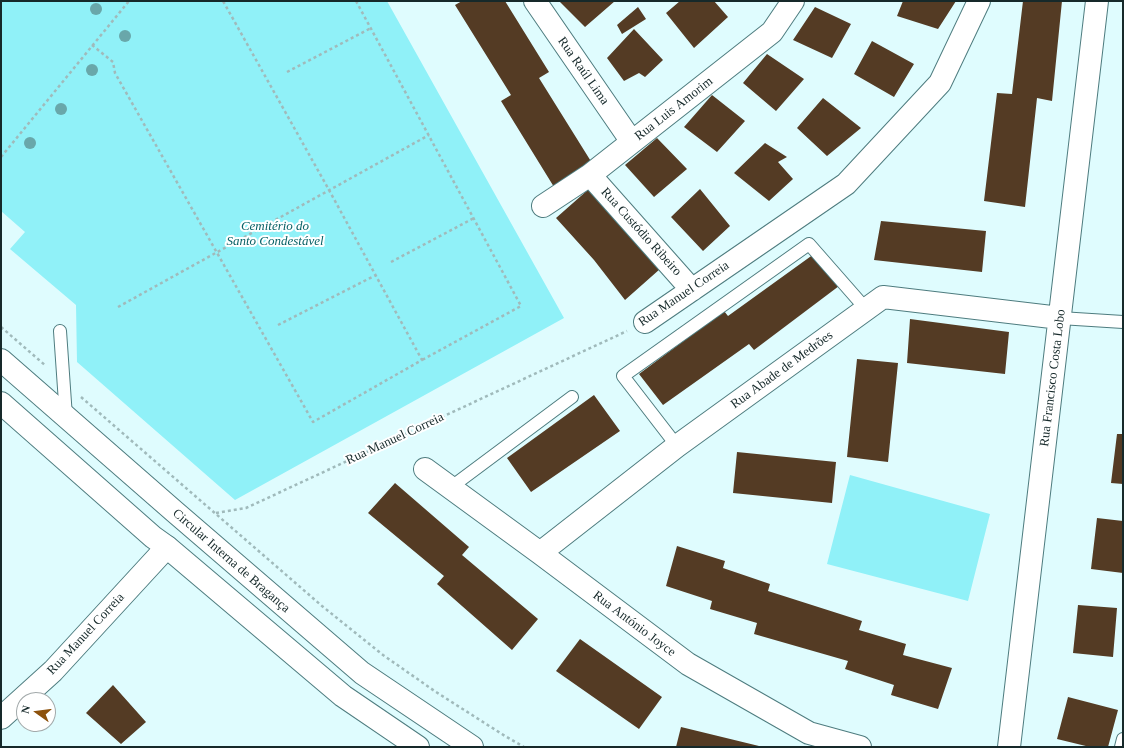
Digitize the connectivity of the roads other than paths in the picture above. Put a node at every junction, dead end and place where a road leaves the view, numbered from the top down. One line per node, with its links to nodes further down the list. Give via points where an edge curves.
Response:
1 (535, 1): 5 (street, Rua Raúl Lima)
2 (793, 1): 5 (street, Rua Luis Amorim, via 772,32)
3 (979, 1): 8 (street, Rua Manuel Correia, via 940,83 846,184)
4 (1096, 4): 10 (street, Rua Francisco Costa Lobo)
5 (632, 142): 6 (street, Rua Luis Amorim)
6 (590, 175): 7 (street, Rua Luis Amorim); 8 (street, Rua Custódio Ribeiro)
7 (543, 206)
8 (692, 290): 11 (street, Rua Manuel Correia)
9 (866, 309): 10 (street, Rua Abade de Medrões, via 883,297); 18 (street, Rua Abade de Medrões); 18 (lane, via 809,244 623,376)
10 (1060, 318): 12 (lane); 28 (street, Rua Francisco Costa Lobo)
11 (645, 322)
12 (1123, 322)
13 (60, 331): 17 (lane)
14 (1, 360): 17 (street, Circular Interna de Bragança)
15 (572, 397): 20 (lane)
16 (1, 404): 21 (street, via 153,537)
17 (66, 417): 26 (street, Circular Interna de Bragança, via 362,673)
18 (677, 446): 22 (street, Rua Abade de Medrões)
19 (424, 470): 20 (street, Rua António Joyce)
20 (450, 488): 22 (street, Rua António Joyce)
21 (167, 546): 23 (street, Rua Manuel Correia, via 53,671); 25 (street, via 343,696)
22 (540, 553): 27 (street, Rua António Joyce, via 688,664 809,733)
23 (1, 718)
24 (1123, 739): 29 (lane)
25 (418, 747)
26 (472, 747)
27 (860, 747)
28 (1009, 747)
29 (1121, 747)

